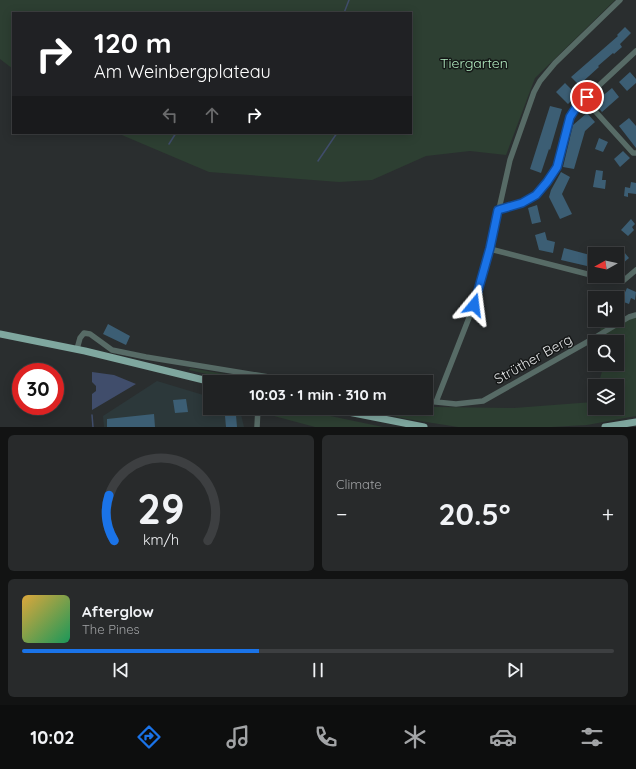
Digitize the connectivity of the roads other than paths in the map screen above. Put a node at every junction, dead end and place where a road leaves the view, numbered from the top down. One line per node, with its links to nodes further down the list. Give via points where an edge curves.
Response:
1 (620, 0): 5 (street, via 540,81 510,160)
2 (636, 51): 3 (street)
3 (585, 100): 4 (street, via 633,153); 5 (street, via 577,106 570,117 557,167 547,182 536,195 522,203)
4 (636, 153)
5 (498, 210): 6 (street)
6 (490, 248): 8 (street); 16 (street, via 474,305)
7 (636, 270): 9 (street)
8 (588, 274)
9 (624, 280)
10 (636, 315): 16 (street, Strüther Berg, via 483,401 456,404)
11 (0, 334): 12 (main road)
12 (77, 349): 13 (street, via 80,338 84,334 90,334 112,350); 14 (main road)
13 (256, 375)
14 (203, 380)
15 (433, 402): 16 (street, Strüther Berg)
16 (436, 402)
17 (258, 415): 20 (street)
18 (363, 415): 21 (main road)
19 (636, 422): 22 (main road)
20 (257, 427)
21 (424, 427)
22 (605, 427)

